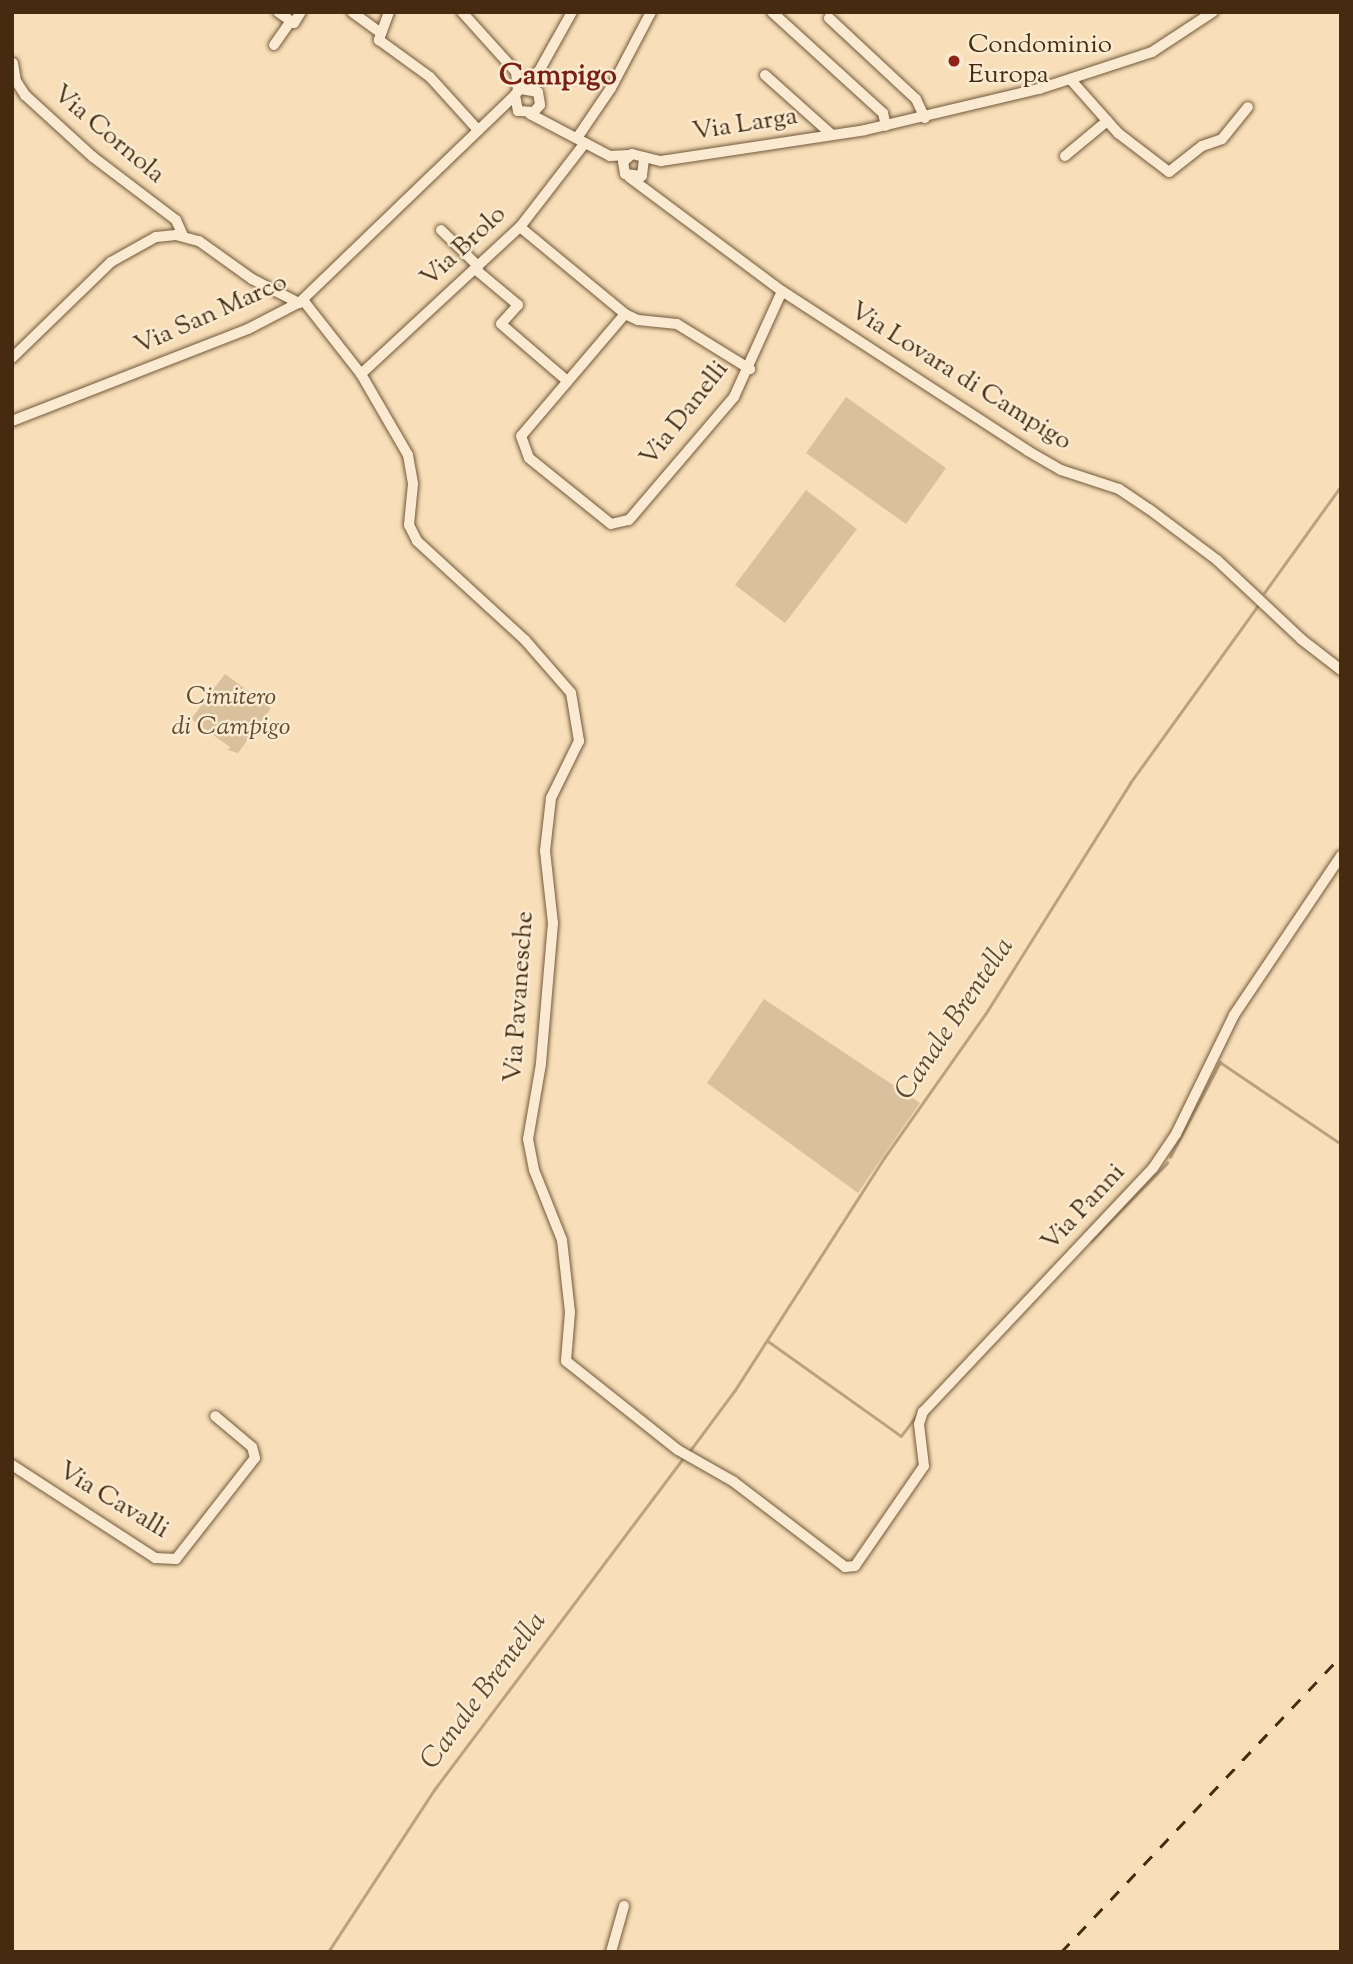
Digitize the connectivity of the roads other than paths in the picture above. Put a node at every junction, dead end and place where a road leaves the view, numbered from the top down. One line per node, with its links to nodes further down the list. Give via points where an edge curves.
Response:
1 (278, 12): 11 (street)
2 (301, 12): 11 (street, via 294,23)
3 (352, 12): 12 (street)
4 (389, 12): 12 (street)
5 (462, 12): 17 (street)
6 (572, 12): 17 (street)
7 (651, 12): 27 (street, Via Brolo)
8 (772, 12): 24 (street, via 880,111)
9 (1213, 12): 16 (street, Via Larga, via 1152,52)
10 (829, 18): 20 (street, via 916,99)
11 (290, 21): 13 (street)
12 (380, 32): 25 (street, via 384,47 430,77)
13 (274, 45)
14 (13, 62): 35 (street, Via Cornola, via 16,81 25,95 93,157 176,220)
15 (765, 75): 26 (street, Via Larga)
16 (1071, 80): 20 (street, Via Larga); 22 (street)
17 (528, 91): 19 (street); 19 (street, via 514,103); 21 (street, Via San Marco); 23 (street, Via Lovara di Campigo)
18 (1248, 107): 22 (street, via 1222,139 1202,146 1174,172 1132,145)
19 (526, 113): 21 (street); 23 (street, Via Lovara di Campigo)
20 (925, 118): 24 (street, Via Larga)
21 (490, 119): 25 (street, Via San Marco)
22 (1107, 121): 29 (street)
23 (559, 126): 27 (street, Via Lovara di Campigo)
24 (886, 126): 26 (street, Via Larga)
25 (478, 130): 38 (street, Via San Marco)
26 (832, 135): 30 (street, Via Larga)
27 (584, 142): 28 (street, Via Lovara di Campigo, via 616,158); 31 (street, Via Lovara di Campigo); 33 (street, Via Brolo)
28 (629, 155): 30 (street, Via Lovara di Campigo); 31 (street, via 623,165)
29 (1065, 156)
30 (645, 167): 31 (street); 32 (street, via 643,183)
31 (627, 175): 32 (street, Via Lovara di Campigo)
32 (653, 197): 37 (street, Via Lovara di Campigo)
33 (520, 227): 36 (street, Via Brolo); 39 (street)
34 (440, 230): 36 (street)
35 (183, 236): 38 (street, via 252,279); 40 (street, via 156,237 120,255)
36 (477, 268): 42 (street, Via Brolo); 43 (street, via 518,305 501,324)
37 (782, 291): 41 (street, Via Danelli, via 771,308); 45 (street, Via Lovara di Campigo, via 1036,456 1135,500 1217,560)
38 (301, 301): 42 (street, Via Pavanesche); 44 (street, Via San Marco, via 248,329)
39 (625, 314): 41 (street, via 677,324); 43 (street)
40 (12, 358)
41 (750, 369): 43 (street, Via Danelli, via 734,397 629,520 607,522 522,450 524,428)
42 (361, 374): 49 (street, Via Pavanesche, via 408,455 413,484 409,525 416,541 525,640 571,693 579,741 551,798 545,851 553,923 541,1065 528,1139 534,1170 562,1240 570,1312 566,1361 678,1450 734,1482)
43 (566, 380)
44 (12, 421)
45 (1341, 670)
46 (1341, 856): 49 (street, Via Panni, via 1234,1015 1176,1134 1153,1168 923,1412 919,1424 924,1466)
47 (215, 1416): 48 (street, Via Cavalli, via 252,1447 255,1458 176,1559 155,1558)
48 (12, 1465)
49 (851, 1568)
50 (624, 1906): 51 (street)
51 (611, 1952)

